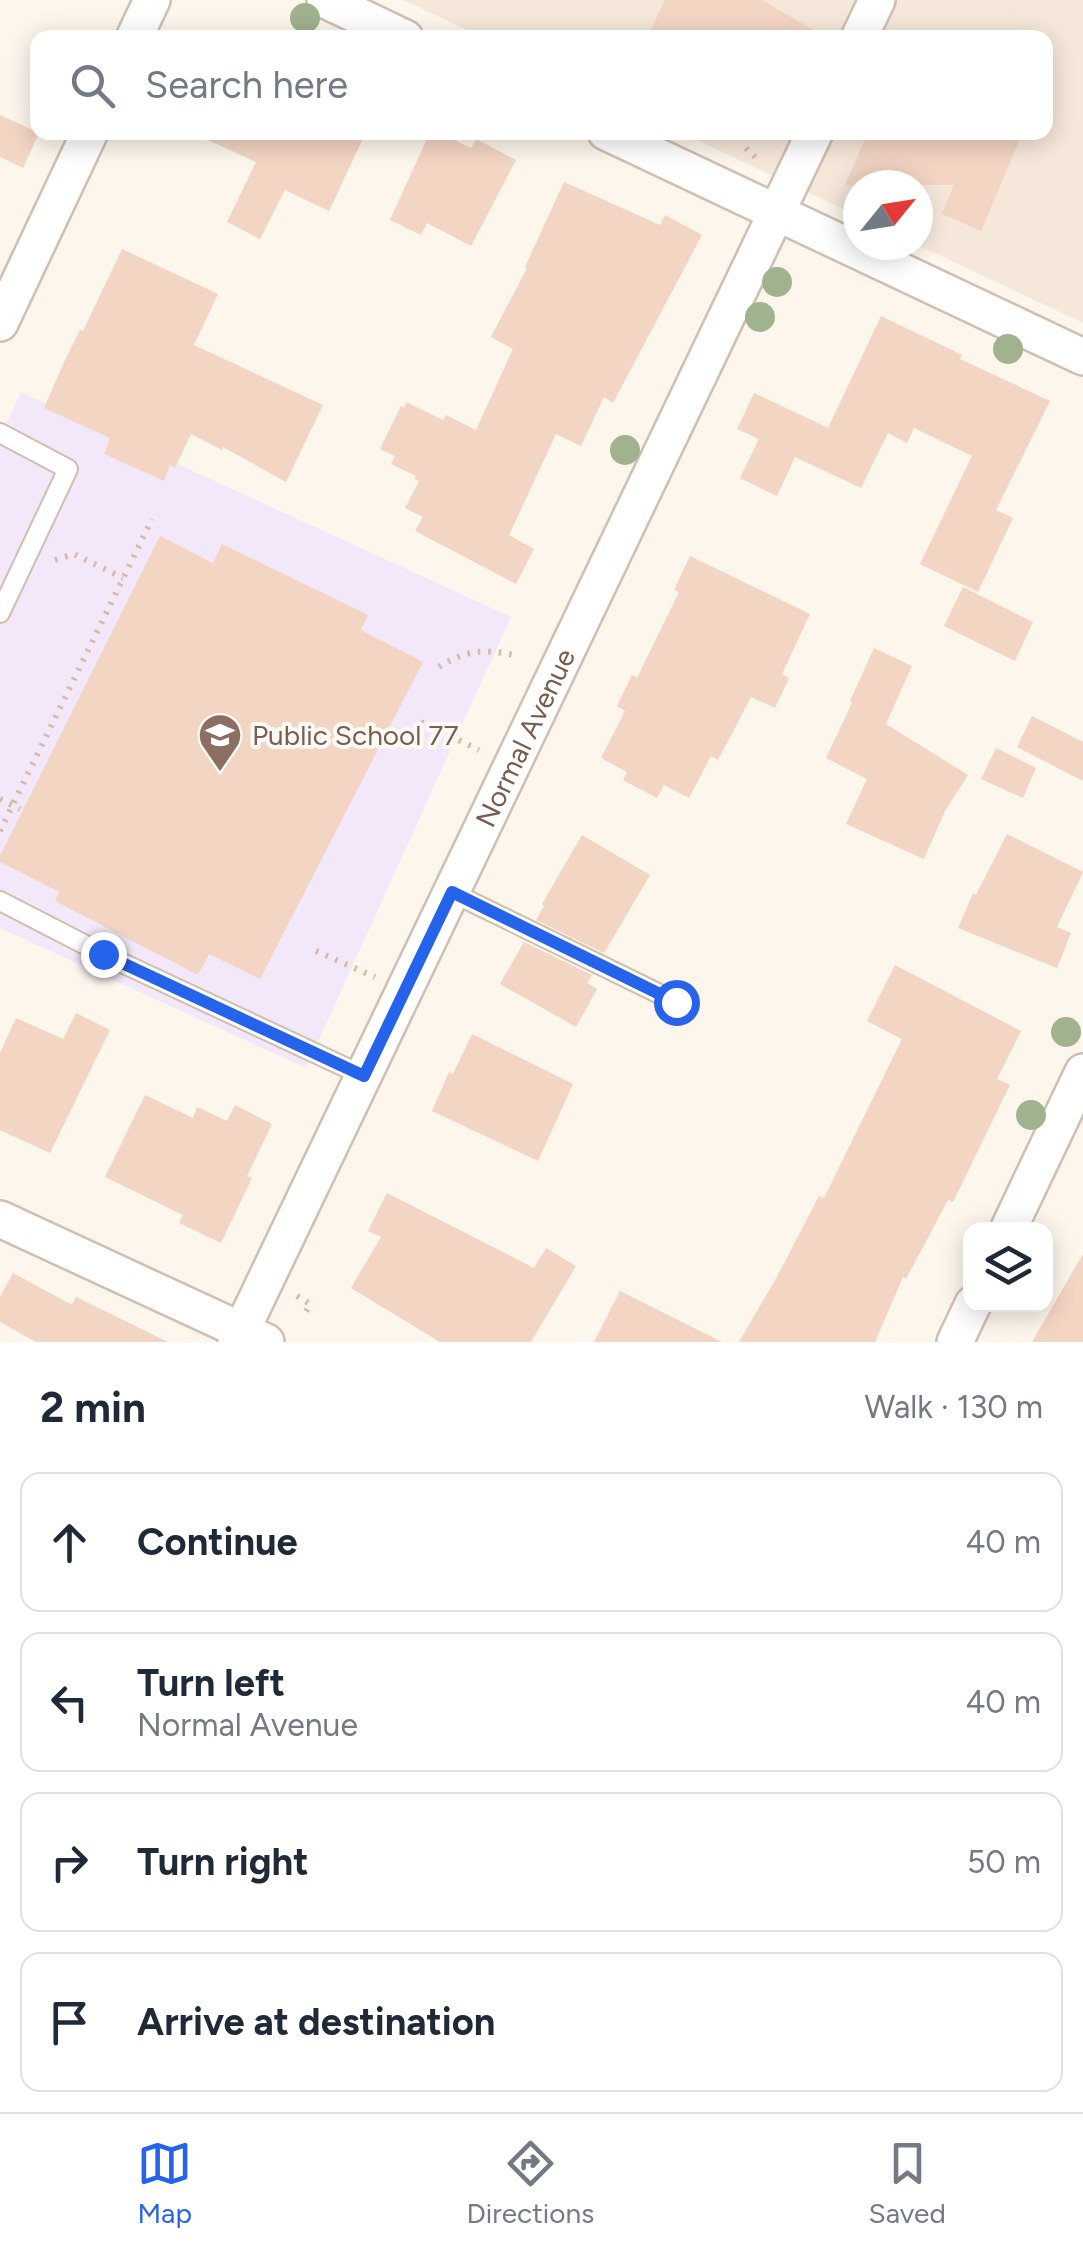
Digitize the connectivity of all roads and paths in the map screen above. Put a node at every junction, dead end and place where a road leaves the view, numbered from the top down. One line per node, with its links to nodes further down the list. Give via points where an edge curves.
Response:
1 (152, 0): 4 (street)
2 (325, 0): 5 (street)
3 (877, 0): 6 (street)
4 (138, 30)
5 (387, 30)
6 (864, 30)
7 (86, 140): 13 (street)
8 (623, 140): 12 (street)
9 (810, 140): 12 (street, Normal Avenue)
10 (746, 148): 11 (path)
11 (756, 158)
12 (777, 212): 14 (street); 27 (street, Normal Avenue)
13 (0, 323)
14 (1083, 357)
15 (0, 434): 19 (lane, via 68,470)
16 (152, 519): 18 (path)
17 (74, 554): 18 (path)
18 (122, 578): 25 (path)
19 (0, 612)
20 (514, 655): 21 (path, via 472,652)
21 (439, 666)
22 (421, 722): 23 (path)
23 (486, 752)
24 (0, 799): 25 (path)
25 (16, 807): 26 (path)
26 (0, 831)
27 (452, 892): 31 (lane); 33 (street, Normal Avenue)
28 (0, 901): 33 (lane)
29 (316, 951): 30 (path)
30 (378, 979)
31 (676, 1002)
32 (1083, 1072): 35 (street)
33 (364, 1076): 39 (street, Normal Avenue)
34 (0, 1219): 39 (street)
35 (1012, 1222)
36 (310, 1304): 38 (path)
37 (969, 1312): 40 (street)
38 (303, 1317)
39 (248, 1338)
40 (955, 1342)

